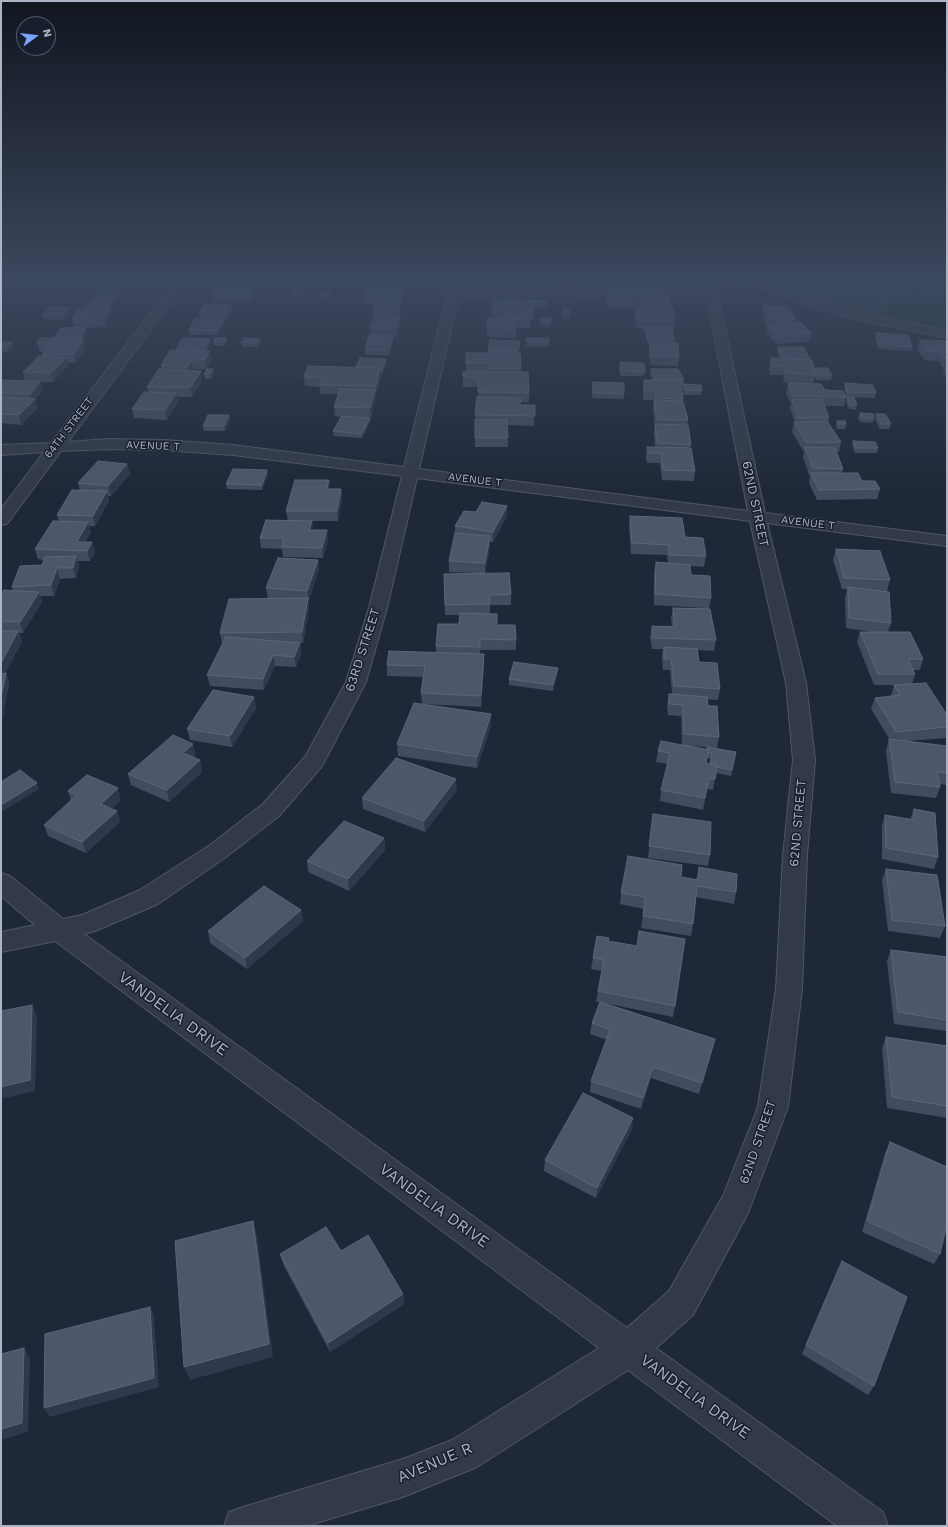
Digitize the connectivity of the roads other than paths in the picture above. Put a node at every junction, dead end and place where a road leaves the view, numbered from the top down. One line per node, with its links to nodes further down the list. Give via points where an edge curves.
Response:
1 (129, 349): 4 (street, 64TH STREET)
2 (440, 349): 6 (street, 63RD STREET)
3 (724, 349): 7 (street, 62ND STREET)
4 (55, 447): 5 (street, AVENUE T); 6 (street, AVENUE T, via 108,444 233,450); 8 (street, 64TH STREET)
5 (1, 450)
6 (410, 472): 7 (street, AVENUE T); 11 (street, 63RD STREET, via 378,608 356,682 314,761 270,810 218,851 149,897 86,924)
7 (757, 517): 9 (street, AVENUE T); 13 (street, 62ND STREET, via 796,683 804,760 795,855 789,989 773,1107 737,1202 681,1303)
8 (1, 520)
9 (947, 541)
10 (1, 882): 11 (street, VANDELIA DRIVE)
11 (59, 930): 12 (street, 63RD STREET); 13 (street, VANDELIA DRIVE)
12 (1, 942)
13 (630, 1349): 14 (street, AVENUE R, via 464,1454 404,1478); 15 (street, VANDELIA DRIVE)
14 (242, 1526)
15 (869, 1526)

